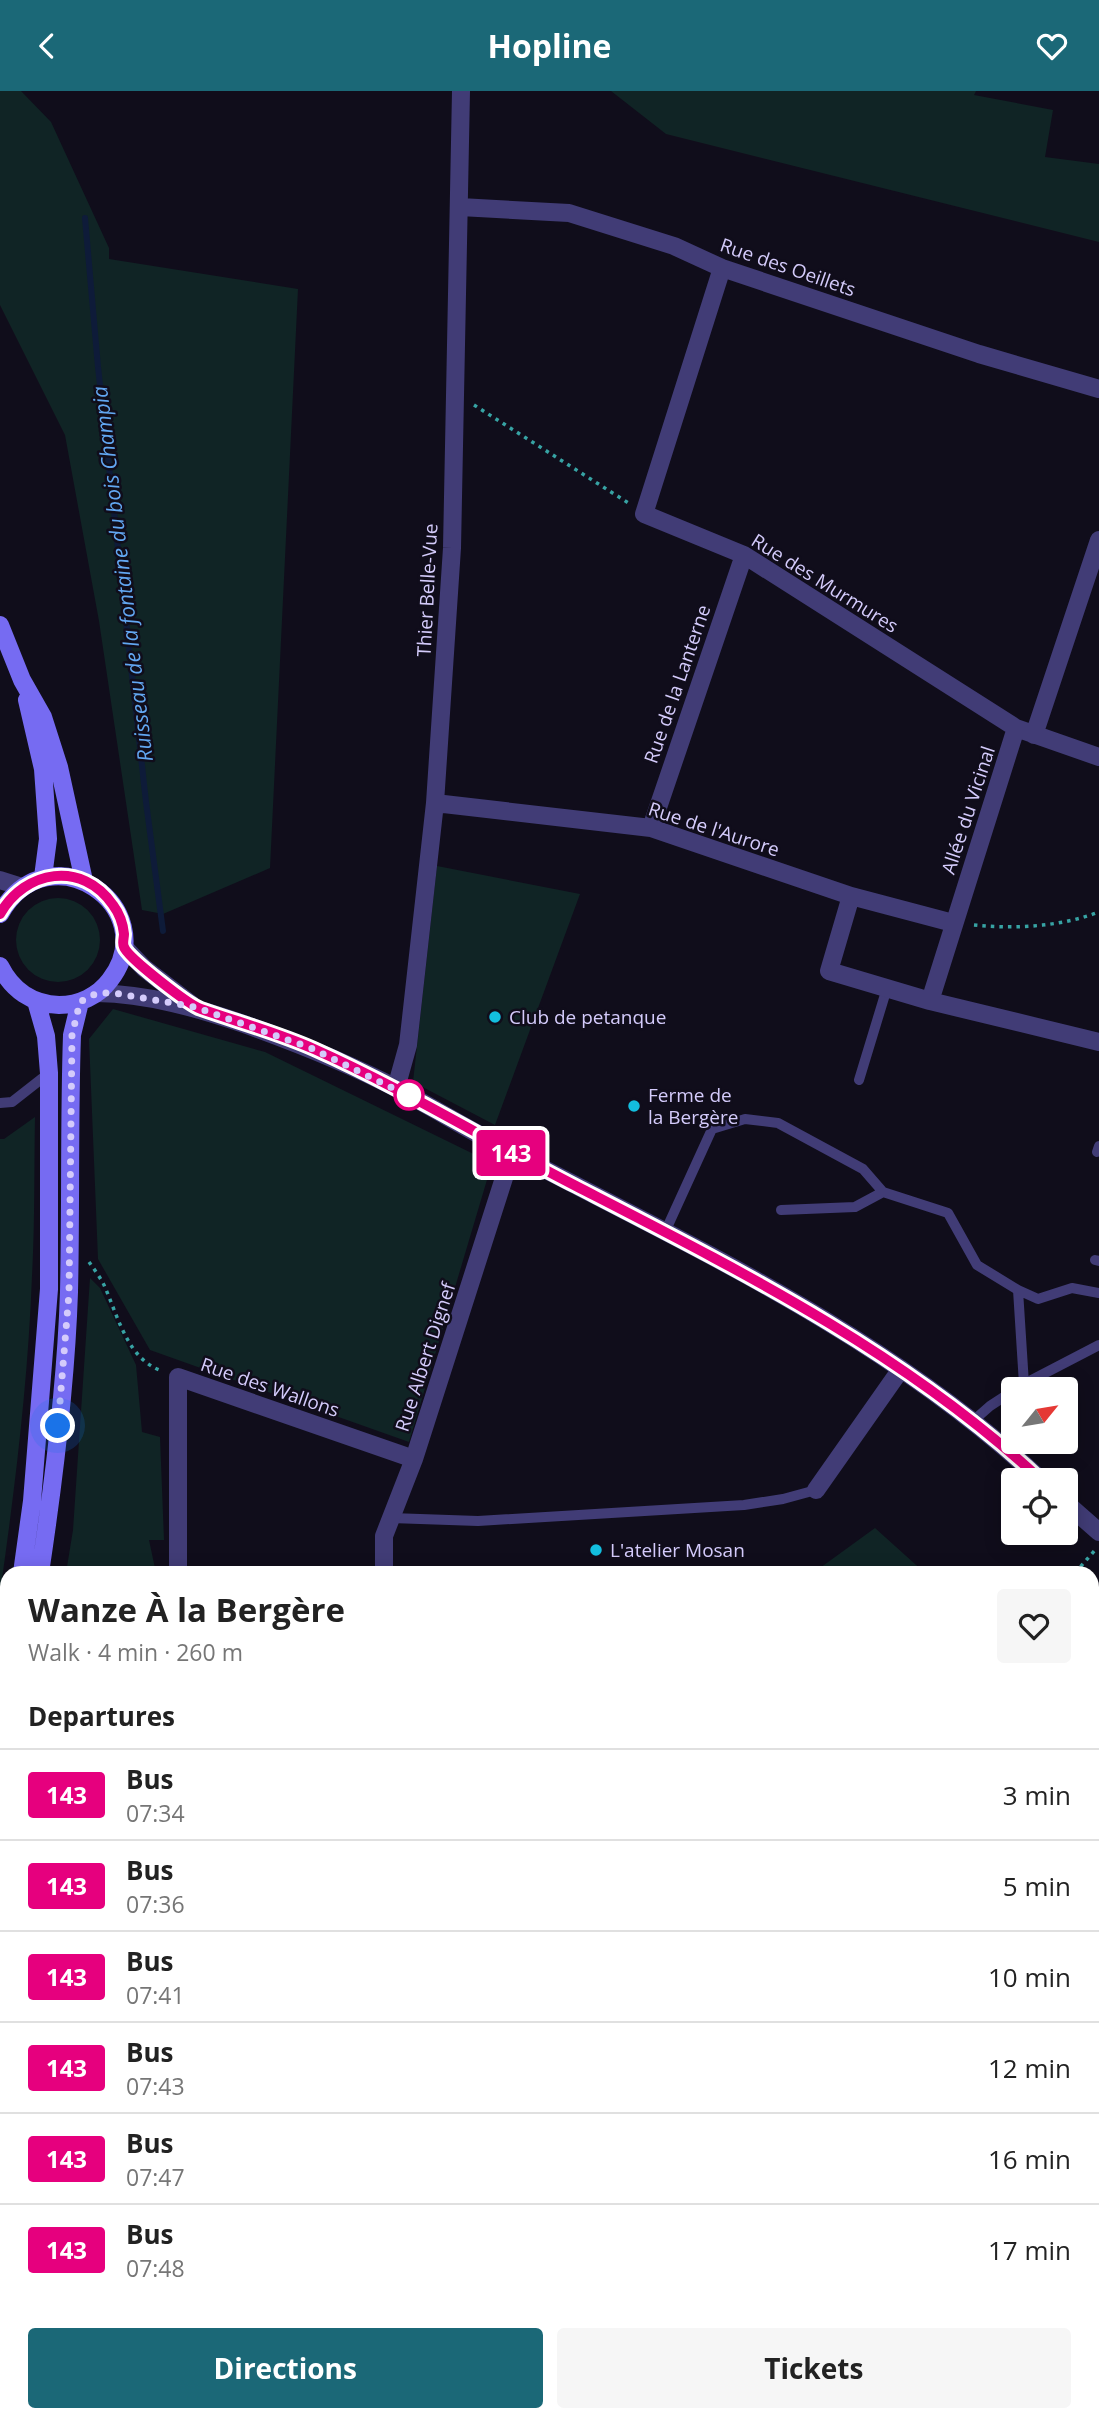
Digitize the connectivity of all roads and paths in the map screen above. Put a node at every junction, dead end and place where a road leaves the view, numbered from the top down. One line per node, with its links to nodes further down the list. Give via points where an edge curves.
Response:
1 (461, 91): 2 (street, Thier Belle-Vue)
2 (460, 207): 3 (street, Rue des Oeillets, via 569,213 674,246); 5 (street, Thier Belle-Vue)
3 (722, 268): 4 (street, Rue des Oeillets); 6 (street)
4 (1099, 389)
5 (454, 393): 6 (path); 14 (street, Thier Belle-Vue, via 452,548)
6 (644, 514): 8 (street, Rue des Murmures)
7 (1099, 540): 12 (street)
8 (744, 555): 11 (street, Rue des Murmures); 15 (street, Rue de la Lanterne)
9 (0, 625): 10 (main road)
10 (22, 680): 16 (main road, via 43,769 48,839); 18 (main road, via 43,717 59,767)
11 (1016, 729): 12 (street, Allée du Vicinal); 23 (street, Allée du Vicinal)
12 (1034, 735): 13 (street, Allée du Vicinal)
13 (1099, 757)
14 (435, 803): 15 (street, Rue de l'Aurore); 36 (street, Thier Belle-Vue, via 408,1045)
15 (651, 828): 20 (street, Rue de l'Aurore)
16 (43, 877): 18 (main road, via 71,876); 19 (main road)
17 (0, 880): 19 (street)
18 (85, 881): 24 (main road, via 115,907)
19 (23, 887): 22 (main road, via 9,898)
20 (851, 896): 23 (street, Rue de l'Aurore); 26 (street, via 830,971)
21 (1099, 912): 23 (path, via 1077,921 999,927)
22 (0, 914)
23 (953, 923): 30 (street, Allée du Vicinal)
24 (124, 947): 28 (main road, via 116,973); 32 (street)
25 (0, 966): 27 (main road)
26 (887, 988): 30 (street); 35 (lane)
27 (8, 990): 29 (main road)
28 (97, 993): 31 (main road); 32 (street)
29 (36, 1001): 31 (main road); 34 (main road, via 46,1036)
30 (930, 1001): 33 (street)
31 (80, 1002): 60 (main road, via 72,1035 69,1293)
32 (195, 1007): 36 (street, via 311,1048)
33 (1099, 1042)
34 (49, 1073): 37 (lane, via 12,1102); 59 (main road, via 50,1289)
35 (859, 1080)
36 (396, 1088): 38 (street)
37 (0, 1103)
38 (512, 1153): 41 (street); 52 (street, Rue Albert Dignef)
39 (883, 1192): 40 (lane, via 855,1207); 41 (lane, via 863,1169 778,1123 746,1119 712,1129); 43 (lane, via 947,1213 977,1265)
40 (781, 1210)
41 (665, 1232): 46 (street, via 784,1296)
42 (89, 1262): 47 (path, via 132,1347 153,1368)
43 (1018, 1290): 44 (lane, via 1038,1299 1072,1287); 48 (lane)
44 (1099, 1293)
45 (1099, 1345): 49 (lane)
46 (901, 1369): 51 (street); 54 (street)
47 (178, 1377): 52 (street, Rue des Wallons); 61 (street, Rue des Wallons)
48 (1018, 1377)
49 (1039, 1377)
50 (1001, 1399): 51 (lane)
51 (973, 1421): 53 (street)
52 (414, 1459): 56 (street, Rue Albert Dignef)
53 (1027, 1468)
54 (816, 1490): 56 (lane, via 744,1505 478,1521)
55 (1078, 1514): 57 (street)
56 (391, 1518): 62 (street, Rue Albert Dignef, via 384,1536)
57 (1099, 1532)
58 (1099, 1545): 63 (path)
59 (23, 1566)
60 (41, 1566)
61 (178, 1566)
62 (384, 1566)
63 (1081, 1566)

